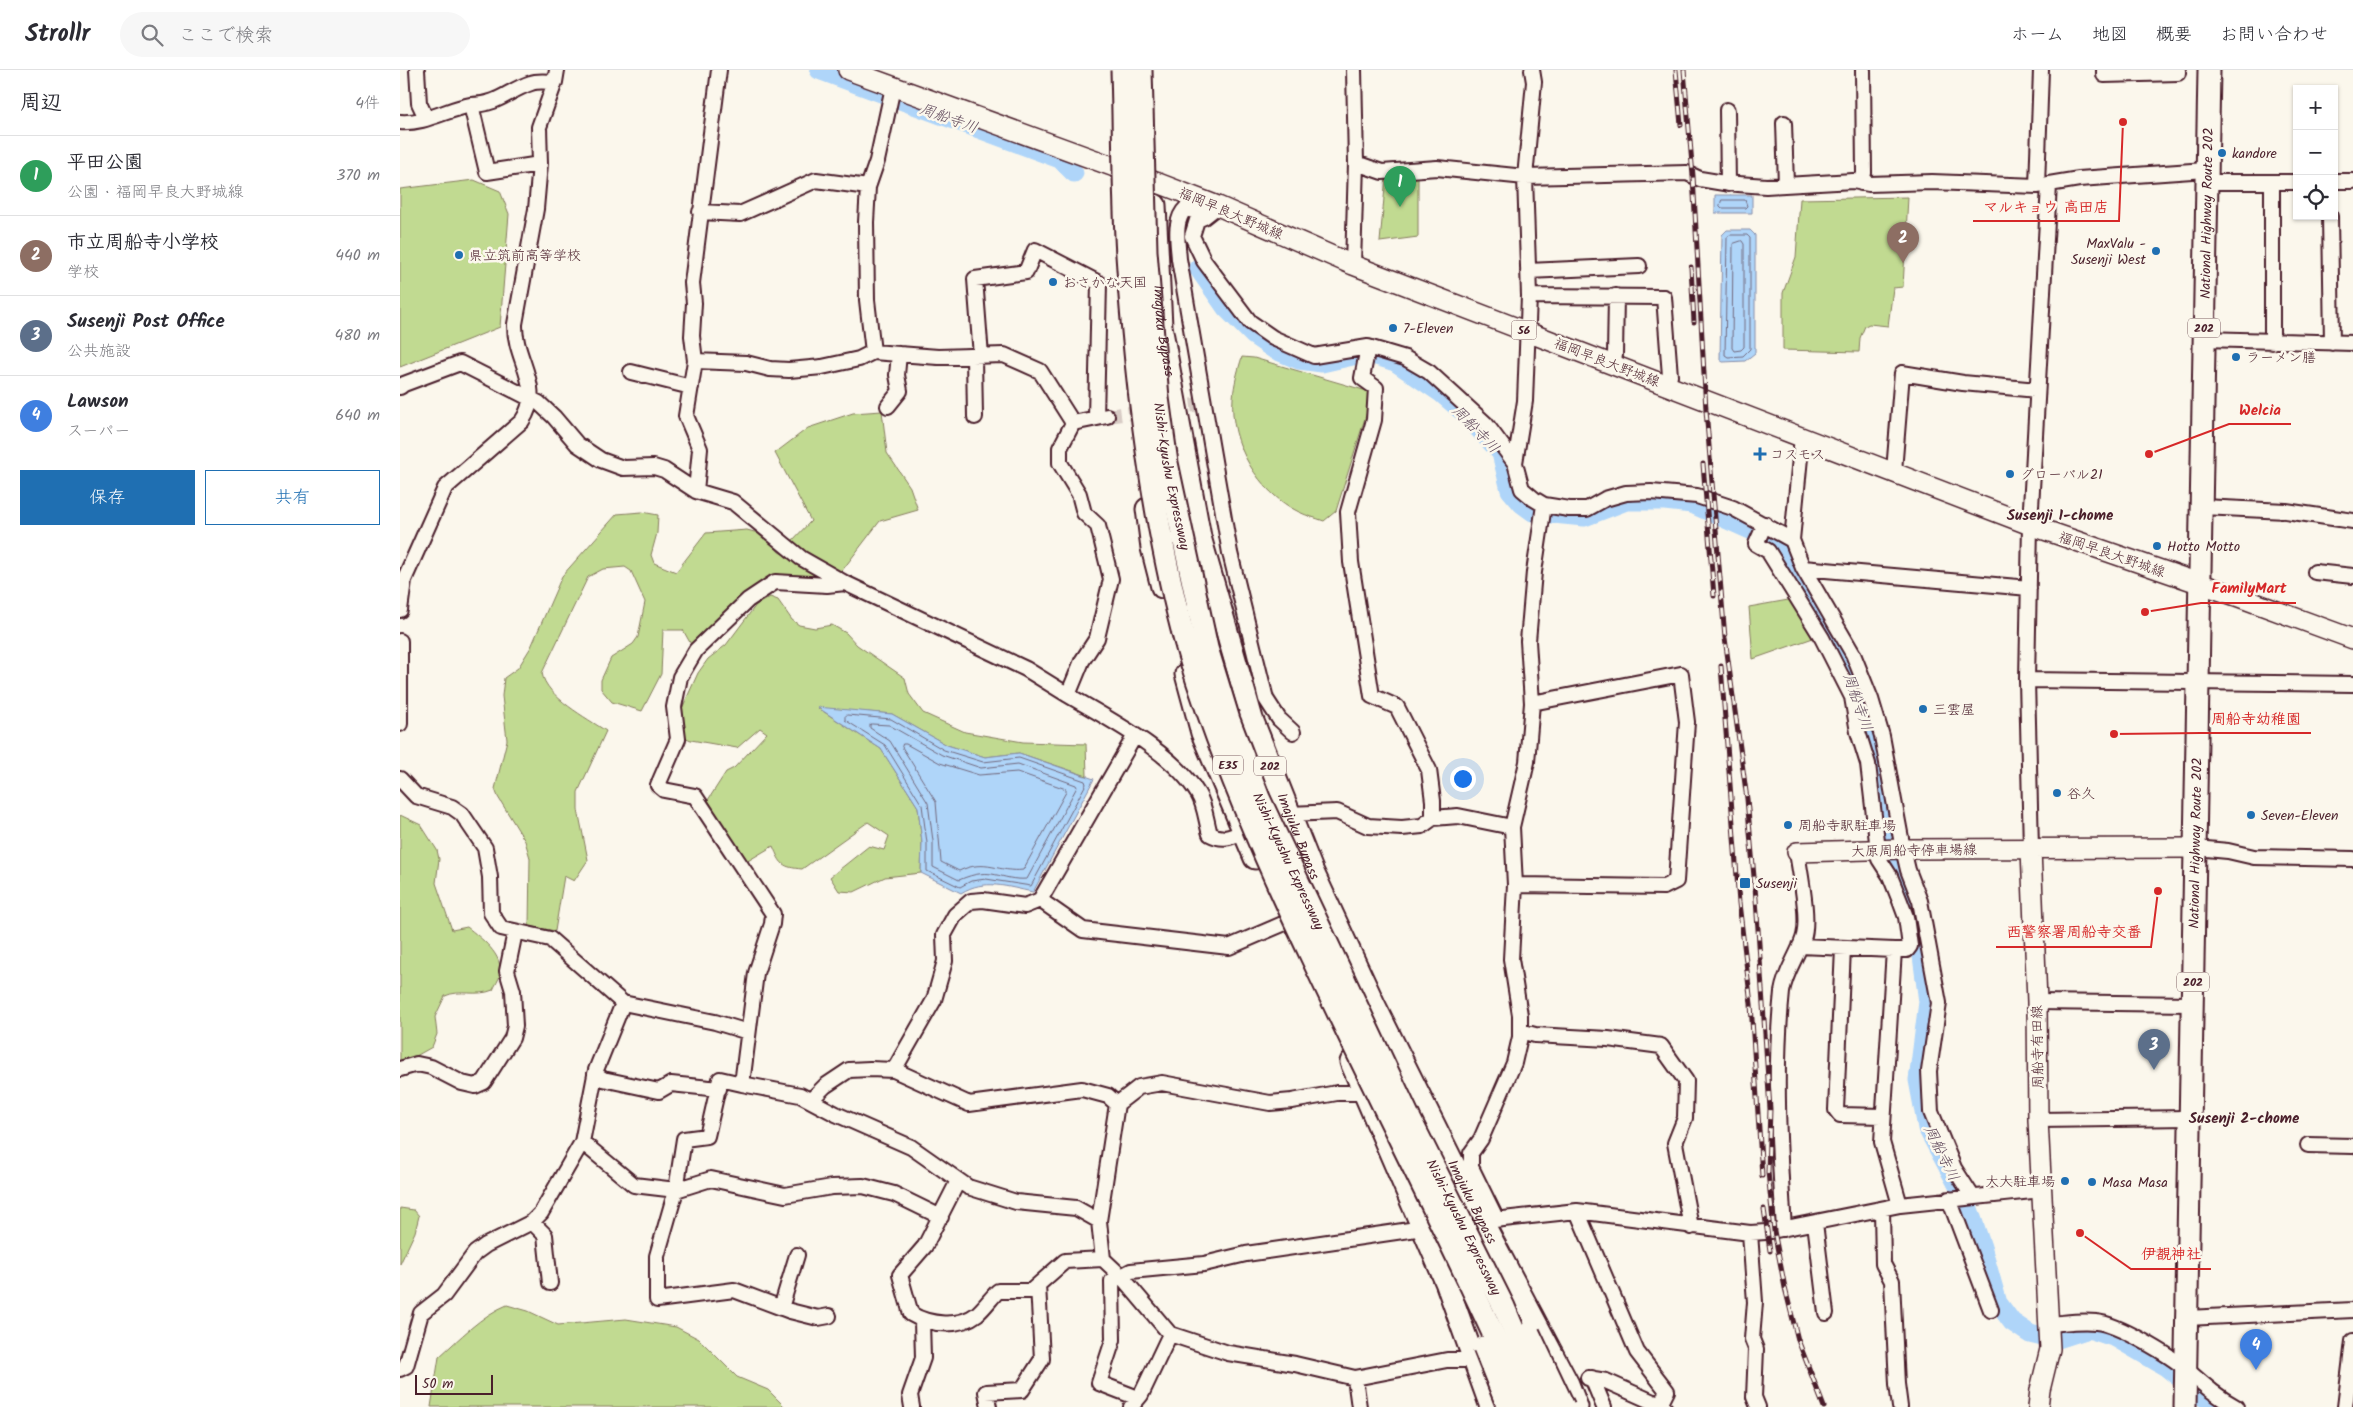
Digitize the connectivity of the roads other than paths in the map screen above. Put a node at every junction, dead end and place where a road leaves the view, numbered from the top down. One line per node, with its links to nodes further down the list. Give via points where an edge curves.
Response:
1 (417, 70): 20 (street, via 419,103)
2 (719, 70): 39 (street)
3 (848, 70): 15 (main road, 福岡早良大野城線 / 56)
4 (1114, 70): 25 (highway)
5 (1122, 70): 121 (highway, Nishi-Kyushu Expressway / E35, bridge, via 1132,327 1148,467 1170,581 1188,652 1243,806)
6 (1141, 70): 139 (highway, Nishi-Kyushu Expressway / E35, bridge, via 1146,251 1158,398 1167,463 1207,648 1229,720 1259,798 1410,1119)
7 (1149, 70): 28 (highway, Imajuku Bypass / 202)
8 (1354, 70): 23 (street)
9 (1532, 70): 27 (street, via 1534,82)
10 (1863, 70): 33 (street, via 1864,173)
11 (2041, 70): 36 (street)
12 (2104, 70): 13 (street, via 2104,76 2178,73)
13 (2178, 70)
14 (2209, 70): 26 (highway, National Highway Route 202 / 202)
15 (877, 75): 17 (main road, 福岡早良大野城線 / 56)
16 (556, 76): 18 (street, via 532,82 500,100); 24 (street, via 539,128)
17 (892, 95): 25 (main road, 福岡早良大野城線 / 56, via 963,111); 37 (street)
18 (471, 105): 20 (street); 24 (street, via 487,172)
19 (1728, 110): 34 (street)
20 (426, 118): 21 (street)
21 (400, 122)
22 (1784, 123): 35 (street)
23 (1356, 163): 27 (street, via 1382,172 1437,168); 42 (street)
24 (540, 164): 63 (street, via 536,209 514,336 531,387)
25 (1117, 169): 28 (main road, 福岡早良大野城線 / 56); 98 (highway, via 1129,357 1152,548 1202,733)
26 (2206, 176): 30 (street); 36 (street, via 2079,179); 48 (highway, National Highway Route 202 / 202)
27 (1524, 177): 34 (street, via 1687,173); 44 (street)
28 (1153, 181): 38 (main road, 福岡早良大野城線 / 56); 95 (highway, Imajuku Bypass / 202, via 1161,326 1200,537 1252,719)
29 (2353, 181): 32 (street)
30 (2272, 182): 31 (street); 49 (street)
31 (2293, 182)
32 (2338, 182)
33 (1861, 183): 35 (street); 36 (street)
34 (1728, 184): 35 (street)
35 (1786, 185)
36 (2043, 185): 62 (street)
37 (868, 187): 39 (street, via 816,180 740,214); 53 (street, via 867,300)
38 (1218, 206): 40 (street); 42 (main road, 福岡早良大野城線 / 56)
39 (700, 212): 56 (street, via 692,283)
40 (1197, 220): 52 (street, via 1192,236 1204,261 1250,322 1273,338 1314,356); 92 (street, via 1198,212 1186,208 1181,212 1178,259 1230,553 1266,699)
41 (2330, 220): 50 (street)
42 (1353, 265): 47 (main road, 福岡早良大野城線 / 56)
43 (1639, 266): 44 (street)
44 (1528, 270): 45 (street)
45 (1529, 296): 46 (street); 47 (street)
46 (1616, 296): 57 (street, via 1616,355); 60 (street, via 1664,297 1670,376)
47 (1527, 331): 57 (main road, 福岡早良大野城線 / 56); 68 (street, via 1524,400)
48 (2204, 339): 49 (street); 72 (highway, National Highway Route 202 / 202)
49 (2272, 342): 50 (street)
50 (2332, 343): 51 (street)
51 (2353, 343)
52 (1368, 347): 68 (street, via 1405,358 1429,372 1486,424); 96 (street, via 1362,378 1376,388 1374,420 1348,512 1351,562 1372,696 1397,707 1429,770)
53 (873, 352): 54 (street); 56 (street, via 859,359 822,367 789,370)
54 (899, 354): 55 (street); 64 (street, via 896,375 900,391)
55 (978, 356): 65 (street); 66 (street, via 1004,355 1040,371); 66 (street, via 975,279 1026,272 1035,250 1099,283 1101,417)
56 (695, 361): 61 (street)
57 (1613, 363): 60 (main road, 福岡早良大野城線 / 56)
58 (631, 372): 61 (street)
59 (401, 385): 63 (street, via 460,363)
60 (1667, 385): 67 (main road, 福岡早良大野城線 / 56)
61 (691, 387): 70 (street, via 686,416 700,450)
62 (2037, 390): 69 (street, via 1902,373); 74 (street)
63 (530, 400): 70 (street, via 539,403 577,444 601,460 623,468 654,467 664,470); 83 (street, via 522,422 445,488 404,580)
64 (888, 406)
65 (975, 417)
66 (1074, 423): 89 (street, via 1060,448 1060,463 1079,494 1084,512 1098,526 1111,579 1097,638 1082,661)
67 (1802, 437): 69 (main road, 福岡早良大野城線 / 56); 76 (street)
68 (1515, 463): 71 (street, via 1522,489)
69 (1894, 471): 74 (main road, 福岡早良大野城線 / 56)
70 (696, 491): 80 (street, via 733,502 801,558)
71 (1544, 504): 75 (street, via 1577,510 1626,493 1688,495 1732,508); 90 (street, via 1528,641)
72 (2202, 507): 73 (street, via 2286,511); 81 (highway, National Highway Route 202 / 202)
73 (2353, 522)
74 (2030, 525): 81 (main road, 福岡早良大野城線 / 56); 82 (street)
75 (1762, 531): 76 (street); 102 (street, via 1756,544 1768,551 1822,638 1852,697 1868,764)
76 (1792, 540): 77 (street)
77 (1803, 568): 82 (street); 100 (street, via 1853,654 1871,700 1882,736)
78 (2315, 572): 79 (street)
79 (2353, 576)
80 (845, 583): 89 (street, via 976,644); 116 (street, via 774,582 748,600 696,650 680,678 674,707 678,739 658,785 664,790 695,796 773,914 756,973)
81 (2201, 586): 84 (main road); 87 (highway, National Highway Route 202 / 202)
82 (2029, 588): 86 (street)
83 (400, 610)
84 (2353, 639)
85 (400, 640): 91 (street)
86 (2027, 680): 87 (street); 101 (street)
87 (2200, 681): 88 (street); 99 (highway, National Highway Route 202 / 202)
88 (2353, 684)
89 (1068, 695): 93 (street)
90 (1532, 703): 97 (street, via 1527,762); 105 (street, via 1681,674 1687,722 1676,881 1664,887)
91 (400, 724)
92 (1293, 732)
93 (1134, 737): 98 (street, via 1154,747 1186,777 1199,794 1210,834 1228,838); 106 (street)
94 (400, 779): 108 (street, via 416,796 452,807 462,814 485,848 490,870 491,913 501,928)
95 (1290, 814): 96 (street, via 1337,812 1368,826 1402,828 1422,826); 141 (highway, Imajuku Bypass / 202, via 1312,870 1374,1004)
96 (1433, 818): 97 (street, via 1458,816)
97 (1512, 827): 105 (street)
98 (1244, 832): 107 (highway)
99 (2196, 848): 101 (main road); 104 (street, via 2254,856); 114 (highway, National Highway Route 202 / 202)
100 (1900, 849): 101 (main road, 大原周船寺停車場線); 102 (main road, 大原周船寺停車場線); 134 (street, via 1920,901 1939,1004 1929,1071 1931,1112 1954,1168)
101 (2031, 849): 112 (main road, 周船寺有田線)
102 (1878, 850): 103 (main road, 大原周船寺停車場線); 111 (street, via 1879,860 1900,901 1909,937 1907,950)
103 (1797, 852): 109 (street, via 1804,903 1804,938)
104 (2353, 859)
105 (1515, 885): 115 (street, via 1511,959)
106 (1040, 900): 107 (street, via 1083,930 1229,946); 118 (street, via 1025,906 971,901 954,915 944,935 945,961 934,1000)
107 (1285, 923): 121 (highway)
108 (515, 932): 113 (street, via 550,938); 117 (street, via 507,970 513,991 515,1026 512,1038 484,1082 475,1086 462,1083 431,1067 417,1064)
109 (1800, 946): 110 (street); 147 (street, via 1782,991 1778,1137)
110 (1844, 948): 111 (street); 125 (street, via 1836,1110 1840,1115)
111 (1894, 950): 125 (street)
112 (2037, 1002): 114 (street); 127 (main road, 周船寺有田線)
113 (623, 1003): 116 (street); 119 (street)
114 (2192, 1004): 126 (highway, National Highway Route 202 / 202)
115 (1520, 1031): 141 (street, via 1514,1063 1472,1153 1471,1167); 145 (street, via 1661,1046 1686,1080 1685,1118 1675,1144)
116 (748, 1032): 120 (street)
117 (400, 1069)
118 (894, 1070): 123 (street, via 849,1070); 124 (street, via 969,1104 1082,1089 1108,1096)
119 (595, 1074): 122 (street, via 603,1079 659,1091 671,1084); 128 (street)
120 (742, 1084): 122 (street, via 720,1079); 123 (street)
121 (1367, 1086): 124 (street, via 1292,1102 1270,1103 1162,1083 1139,1087); 146 (highway); 175 (highway, bridge, via 1474,1319); 176 (highway, Nishi-Kyushu Expressway / E35, bridge, via 1485,1314)
122 (719, 1090): 132 (street, via 707,1136 684,1139)
123 (811, 1100): 131 (street, via 911,1147)
124 (1117, 1104): 142 (street)
125 (1883, 1116): 136 (street, via 1882,1142)
126 (2190, 1118): 127 (street); 159 (highway, National Highway Route 202 / 202)
127 (2038, 1120): 133 (main road, 周船寺有田線)
128 (582, 1142): 132 (street, via 634,1185); 143 (street, via 541,1213)
129 (2308, 1145): 130 (street)
130 (2353, 1146)
131 (958, 1182): 140 (street); 142 (street, via 1016,1202 1076,1208)
132 (676, 1190): 140 (street, via 711,1179 785,1195 832,1187 863,1186 894,1194); 154 (street, via 657,1256 657,1300 734,1290)
133 (2042, 1190): 134 (street); 161 (main road, 周船寺有田線)
134 (1972, 1196): 135 (street)
135 (1952, 1199): 136 (street); 155 (street)
136 (1900, 1205): 137 (street)
137 (1882, 1209): 144 (street); 182 (street, via 1883,1264 1892,1281)
138 (1576, 1211): 141 (street); 145 (street); 170 (street, via 1637,1352 1667,1391)
139 (1459, 1215): 177 (highway, Nishi-Kyushu Expressway / E35, bridge, via 1504,1307); 178 (highway, bridge, via 1518,1310)
140 (942, 1217): 160 (street, via 925,1246 900,1275 911,1314)
141 (1489, 1220): 146 (street); 179 (highway, Imajuku Bypass / 202)
142 (1099, 1221): 150 (street)
143 (532, 1222): 152 (street, via 545,1236); 165 (street, via 475,1252 444,1295 421,1313 406,1366)
144 (1815, 1223): 147 (street); 157 (street)
145 (1691, 1226): 148 (street)
146 (1422, 1228): 151 (street, via 1246,1254 1204,1264 1131,1271); 164 (highway, via 1446,1282)
147 (1784, 1229): 148 (street)
148 (1750, 1233): 181 (street, via 1755,1302 1752,1339 1756,1349 1754,1397)
149 (797, 1255): 154 (street)
150 (1103, 1259): 151 (street); 153 (street, via 1065,1261)
151 (1121, 1276): 162 (street); 168 (street, via 1112,1281 1113,1340 1099,1383)
152 (550, 1283)
153 (1038, 1285): 160 (street, via 1031,1291 998,1291 976,1314 960,1322); 172 (street, via 1042,1359 1022,1390 986,1392)
154 (781, 1308): 158 (street, via 818,1318)
155 (1990, 1310)
156 (2353, 1310): 159 (street)
157 (1826, 1313)
158 (829, 1316)
159 (2187, 1318): 166 (highway, National Highway Route 202 / 202)
160 (922, 1321): 171 (street, via 923,1358 910,1396)
161 (2050, 1324): 166 (street, via 2080,1321 2115,1326); 183 (main road, 周船寺有田線, via 2050,1349)
162 (1170, 1334): 167 (street, via 1228,1353); 168 (street)
163 (2353, 1341): 185 (street)
164 (1474, 1360): 167 (street, via 1447,1360); 174 (highway)
165 (400, 1369)
166 (2186, 1373): 169 (highway, National Highway Route 202 / 202); 184 (street)
167 (1355, 1378): 173 (street)
168 (1135, 1402)
169 (2185, 1405)
170 (1662, 1406): 180 (street, via 1606,1381 1590,1378)
171 (912, 1407)
172 (989, 1407)
173 (1359, 1407)
174 (1491, 1407)
175 (1508, 1407)
176 (1526, 1407)
177 (1546, 1407)
178 (1564, 1407)
179 (1577, 1407)
180 (1604, 1407)
181 (1758, 1407)
182 (1900, 1407)
183 (2038, 1407)
184 (2236, 1407)
185 (2345, 1407)

